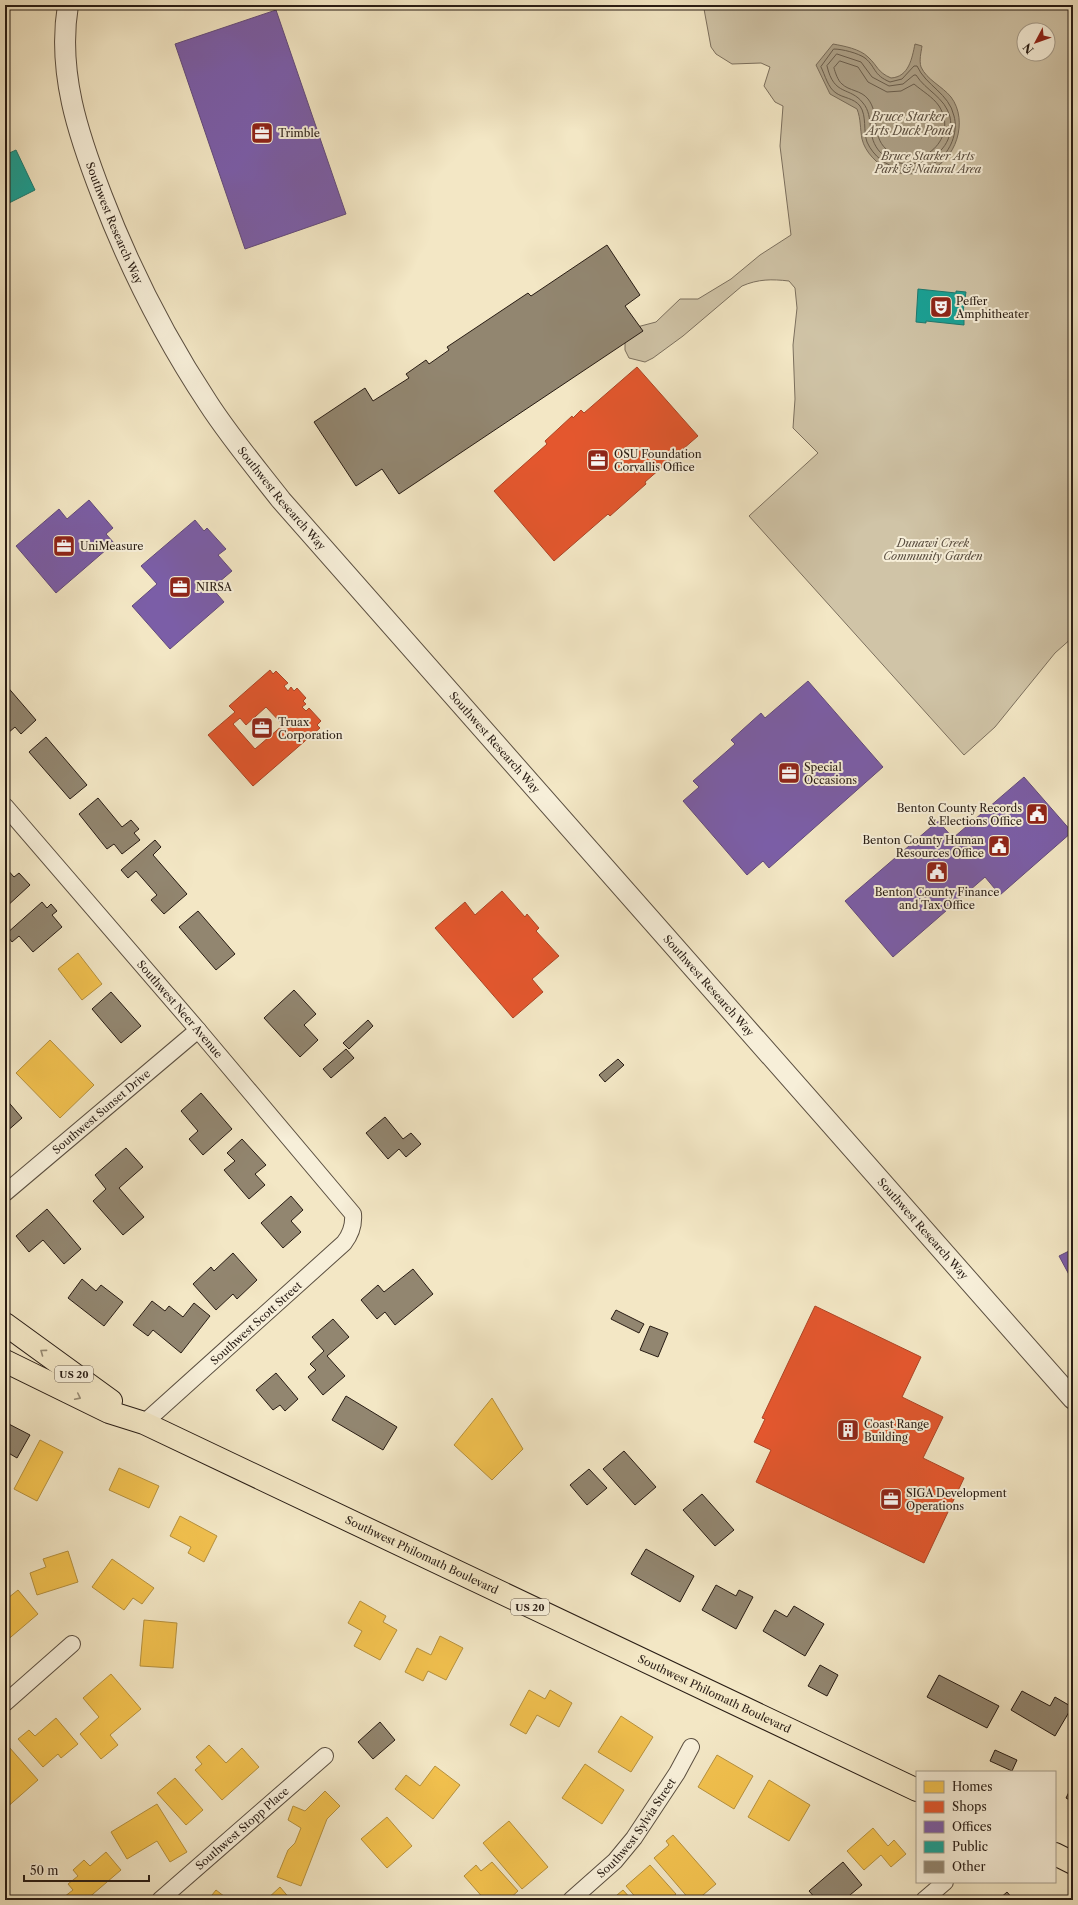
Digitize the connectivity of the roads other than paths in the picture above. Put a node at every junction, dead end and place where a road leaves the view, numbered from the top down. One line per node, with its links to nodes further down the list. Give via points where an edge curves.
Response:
1 (68, 5): 8 (street, Southwest Research Way, via 65,31 67,86 89,163 119,241 169,340 243,452 281,500)
2 (5, 806): 3 (street, Southwest Neer Avenue)
3 (198, 1030): 4 (street, Southwest Sunset Drive); 5 (street, Southwest Neer Avenue)
4 (5, 1194)
5 (353, 1214): 9 (street, Southwest Scott Street, via 354,1223 350,1236 344,1243)
6 (5, 1324): 9 (highway, Southwest Philomath Boulevard / US 20, one-way to 6)
7 (5, 1361): 9 (highway, Southwest Philomath Boulevard / US 20, one-way to 9, via 109,1412)
8 (1073, 1398)
9 (144, 1424): 14 (highway, Southwest Philomath Boulevard / US 20)
10 (72, 1644): 11 (street)
11 (5, 1703)
12 (691, 1747): 19 (street, Southwest Sylvia Street, via 634,1838 615,1861)
13 (325, 1756): 18 (street, Southwest Stopp Place)
14 (916, 1790)
15 (1056, 1854): 16 (highway)
16 (1073, 1863)
17 (944, 1883): 20 (street)
18 (160, 1900)
19 (571, 1900)
20 (924, 1900)

